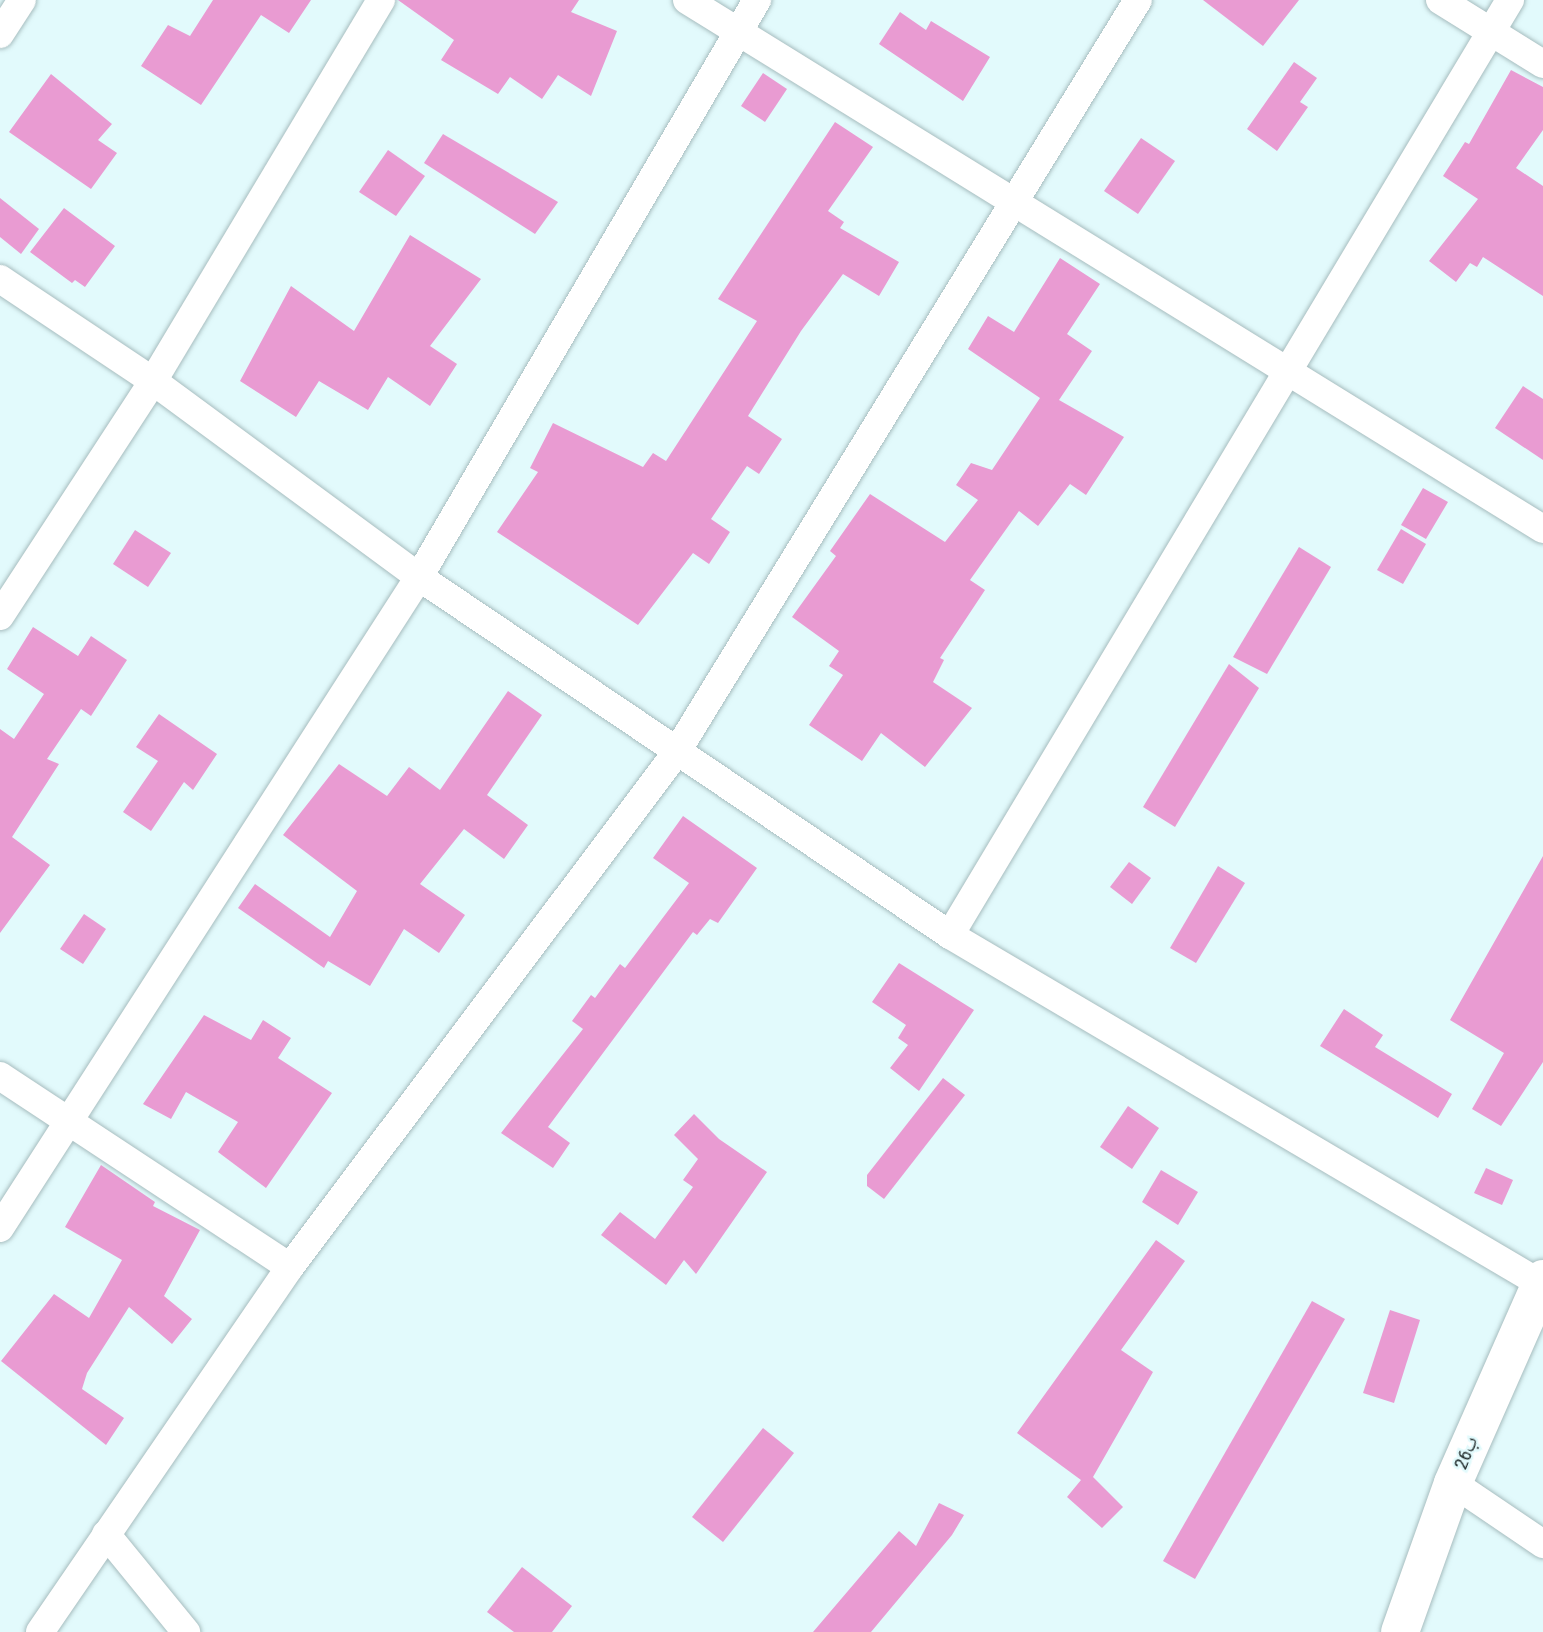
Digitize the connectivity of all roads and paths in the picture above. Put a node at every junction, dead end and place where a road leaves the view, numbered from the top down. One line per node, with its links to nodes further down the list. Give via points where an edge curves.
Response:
1 (22, 0): 10 (street)
2 (381, 0): 15 (street)
3 (687, 0): 8 (street)
4 (757, 0): 8 (street)
5 (1139, 0): 12 (street)
6 (1440, 0): 9 (street)
7 (1510, 0): 9 (street)
8 (738, 31): 12 (street); 17 (street)
9 (1490, 32): 11 (street); 14 (street)
10 (0, 34)
11 (1543, 64)
12 (1016, 205): 14 (street); 19 (street)
13 (0, 279): 15 (street)
14 (1286, 370): 16 (street); 20 (street)
15 (153, 381): 17 (street); 18 (street)
16 (1543, 528)
17 (419, 577): 19 (street); 22 (street)
18 (0, 616)
19 (676, 752): 20 (street); 24 (street)
20 (950, 935): 25 (street)
21 (0, 1076): 22 (street)
22 (68, 1117): 23 (street); 24 (street)
23 (0, 1228)
24 (290, 1267): 27 (street)
25 (1542, 1281): 26 (highway, 26ب)
26 (1453, 1483): 28 (street); 31 (highway, 26ب)
27 (106, 1534): 29 (street); 30 (street)
28 (1543, 1544)
29 (40, 1632)
30 (186, 1632)
31 (1400, 1632)

